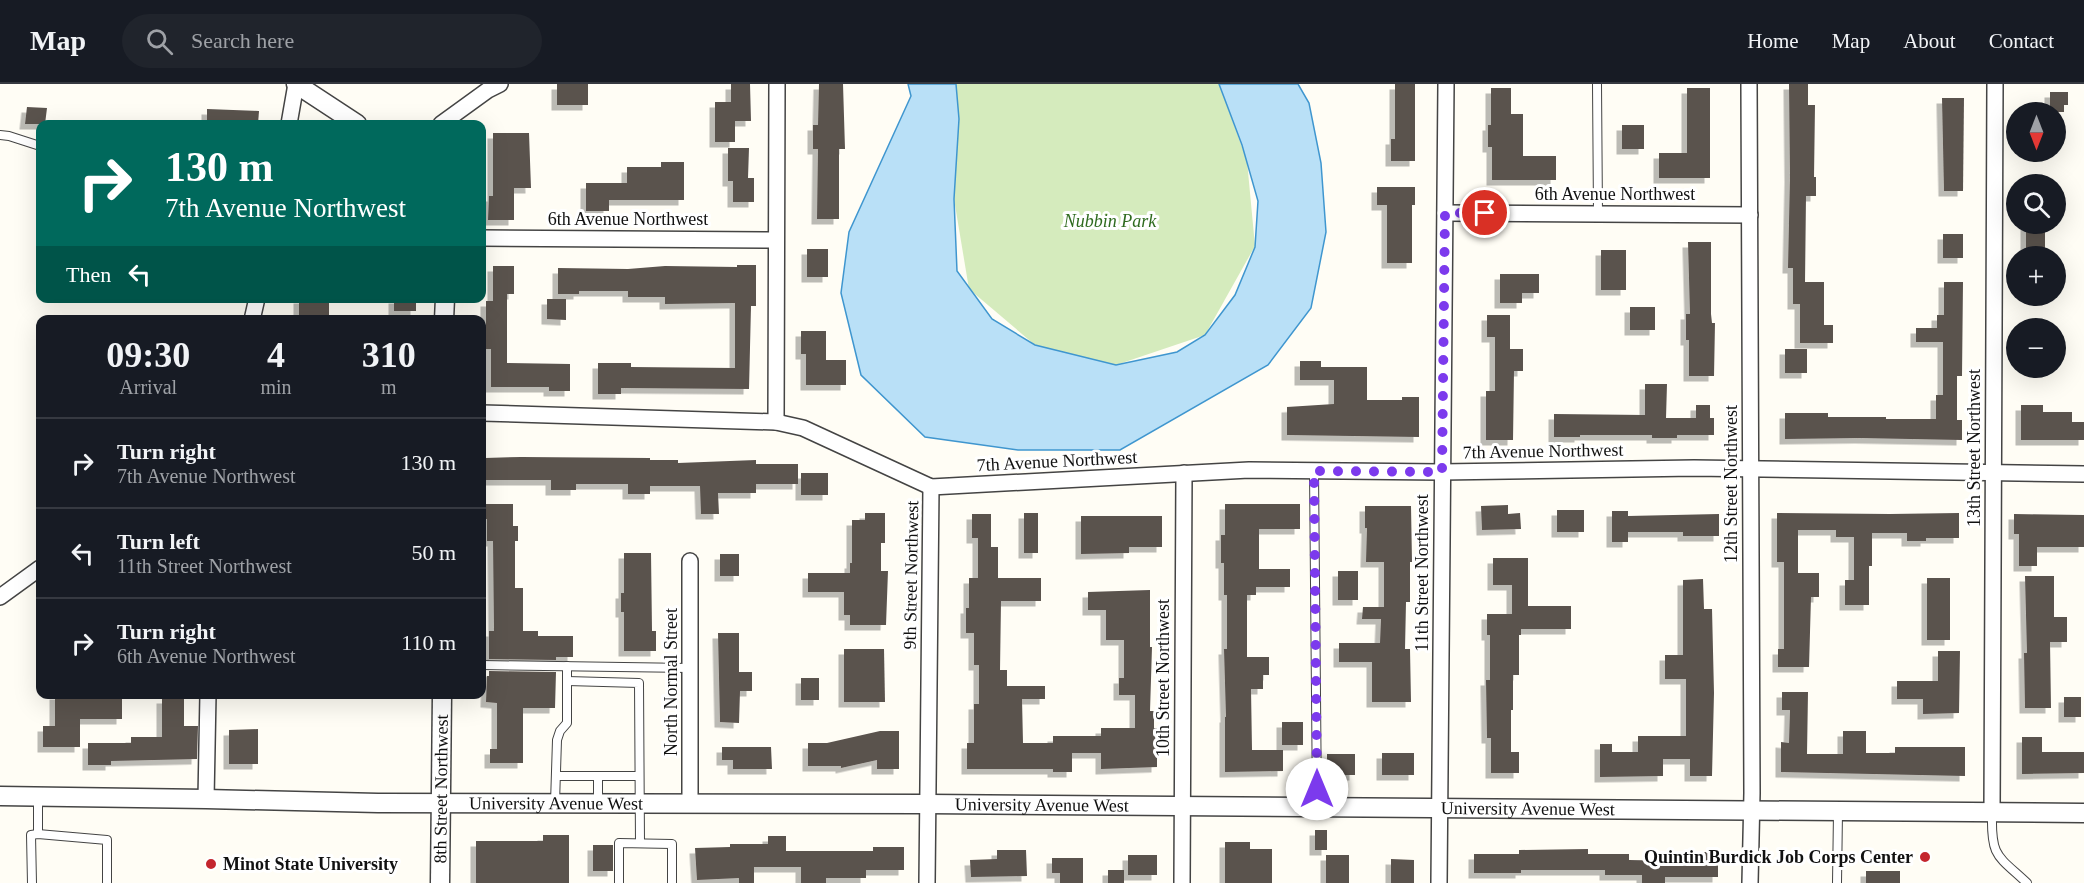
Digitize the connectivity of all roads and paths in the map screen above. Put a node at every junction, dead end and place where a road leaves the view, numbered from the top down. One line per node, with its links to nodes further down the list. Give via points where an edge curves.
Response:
1 (296, 84): 8 (street); 9 (street)
2 (500, 84): 10 (street)
3 (777, 84): 17 (street)
4 (1446, 84): 13 (street, 11th Street Northwest)
5 (1597, 84): 14 (lane)
6 (1749, 84): 15 (street, 12th Street Northwest)
7 (1995, 84): 23 (street, 13th Street Northwest)
8 (290, 120)
9 (351, 120)
10 (447, 120)
11 (0, 135): 12 (lane)
12 (36, 145)
13 (1445, 213): 14 (street, 6th Avenue Northwest); 22 (street, 11th Street Northwest)
14 (1598, 214): 15 (street, 6th Avenue Northwest)
15 (1750, 215): 20 (street, 12th Street Northwest)
16 (486, 238): 17 (street, 6th Avenue Northwest)
17 (775, 240): 19 (street)
18 (486, 413): 19 (street)
19 (776, 422): 26 (street, 9th Street Northwest, via 803,428)
20 (1751, 469): 22 (street, 7th Avenue Northwest); 23 (street, 7th Avenue Northwest); 51 (street, 12th Street Northwest)
21 (1314, 471): 22 (street, 7th Avenue Northwest); 24 (street, 7th Avenue Northwest); 49 (lane)
22 (1442, 472): 50 (street, 11th Street Northwest)
23 (1993, 472): 25 (street, 7th Avenue Northwest); 53 (street, 13th Street Northwest)
24 (1184, 473): 26 (street, 7th Avenue Northwest); 48 (street, 10th Street Northwest)
25 (2084, 474)
26 (932, 487): 47 (street, 9th Street Northwest)
27 (690, 561): 32 (street, North Normal Street)
28 (36, 571): 29 (street)
29 (0, 597)
30 (486, 665): 31 (lane)
31 (567, 666): 32 (lane); 33 (lane)
32 (690, 668): 45 (street, North Normal Street)
33 (567, 681): 36 (lane, via 567,723 557,740); 38 (lane, via 639,683)
34 (208, 699): 41 (street)
35 (442, 699): 46 (street, 8th Street Northwest)
36 (556, 776): 37 (lane); 42 (lane)
37 (598, 776): 38 (lane); 43 (lane)
38 (639, 776): 44 (lane)
39 (0, 796): 40 (street, University Avenue West)
40 (38, 797): 41 (street, University Avenue West); 55 (lane)
41 (206, 799): 46 (street, University Avenue West)
42 (555, 803): 43 (street, University Avenue West); 46 (street, University Avenue West)
43 (598, 803): 44 (street, University Avenue West)
44 (639, 803): 45 (street, University Avenue West); 56 (lane)
45 (690, 803): 47 (street, University Avenue West)
46 (441, 804): 59 (street, 8th Street Northwest)
47 (928, 804): 48 (street, University Avenue West); 62 (street, 9th Street Northwest)
48 (1182, 806): 49 (street, University Avenue West); 63 (street, 10th Street Northwest)
49 (1317, 807): 50 (street, University Avenue West)
50 (1440, 807): 51 (street, University Avenue West); 64 (street, 11th Street Northwest)
51 (1752, 810): 52 (street, University Avenue West); 65 (street, 12th Street Northwest)
52 (1838, 811): 53 (street, University Avenue West); 66 (lane)
53 (1992, 812): 54 (street, University Avenue West); 67 (lane, via 1993,847)
54 (2084, 813)
55 (38, 834): 57 (lane, via 31,835); 58 (lane, via 107,840)
56 (640, 843): 60 (lane, via 619,843); 61 (lane, via 672,843)
57 (32, 883)
58 (107, 883)
59 (440, 883)
60 (619, 883)
61 (672, 883)
62 (927, 883)
63 (1182, 883)
64 (1440, 883)
65 (1750, 883)
66 (1837, 883)
67 (2027, 883)

